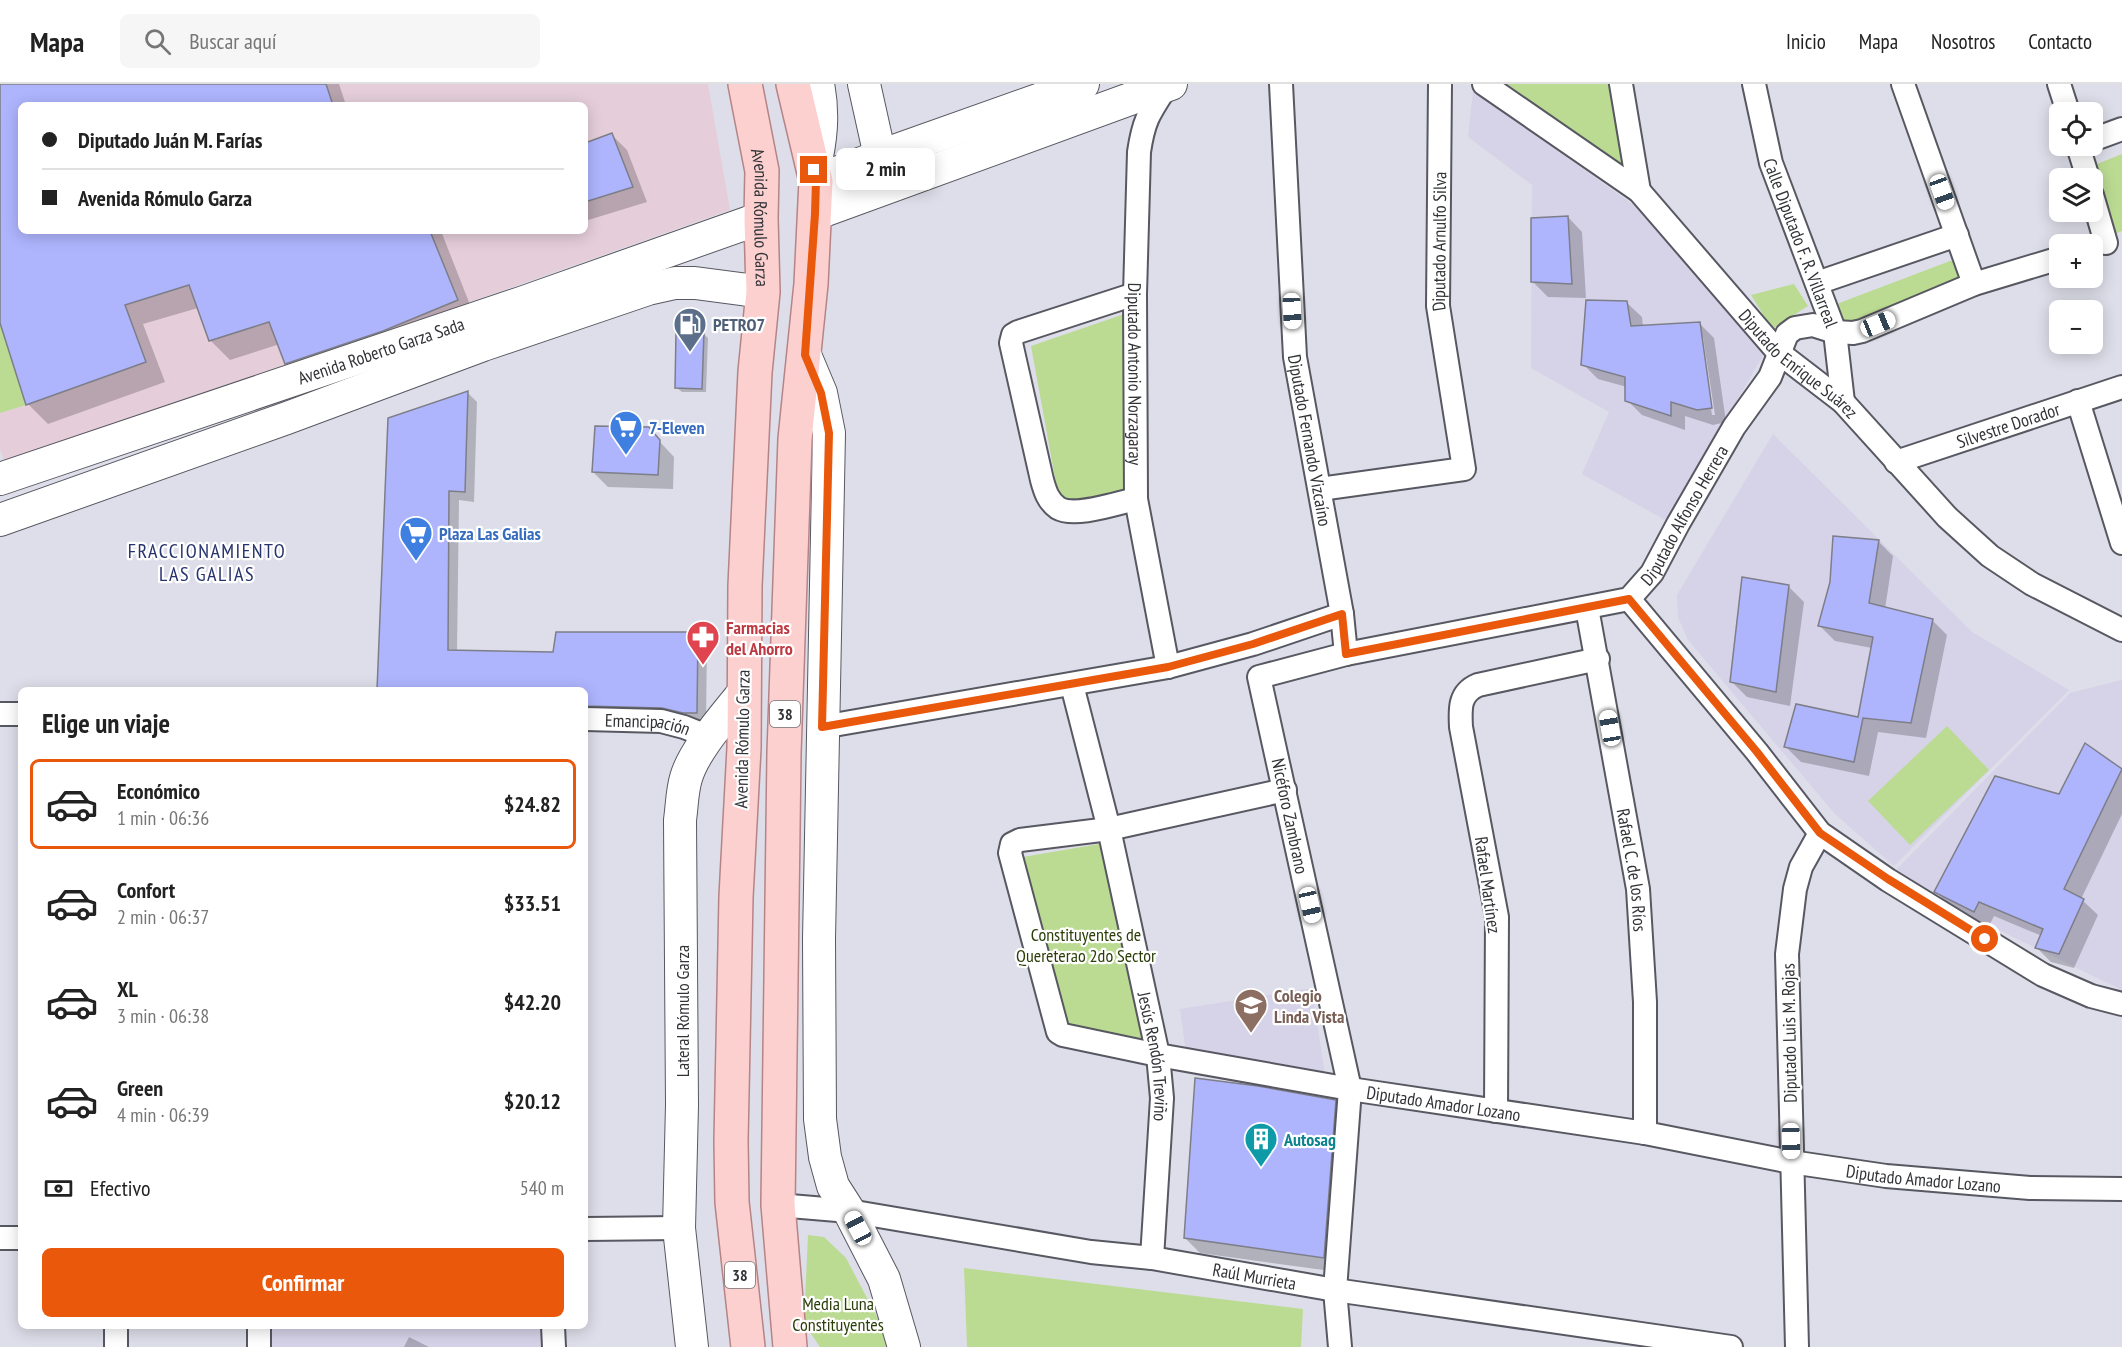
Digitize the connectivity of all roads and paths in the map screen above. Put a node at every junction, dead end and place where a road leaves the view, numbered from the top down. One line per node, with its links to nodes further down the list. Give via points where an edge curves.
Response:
1 (793, 84): 18 (main road, 38)
2 (818, 84): 18 (street, via 822,110)
3 (864, 84): 17 (street)
4 (1083, 84): 17 (street)
5 (1169, 84): 20 (street); 29 (street, Diputado Antonio Norzagaray, via 1142,128)
6 (1281, 84): 38 (street, Diputado Fernando Vizcaíno, via 1295,357)
7 (1440, 84): 38 (street, Diputado Arnulfo Silva, via 1438,306 1464,470)
8 (1484, 84): 19 (street, Diputado Enrique Suárez)
9 (1621, 84): 19 (street)
10 (1754, 84): 26 (street, Calle Diputado F. R. Villarreal, via 1771,163)
11 (1904, 84): 23 (street)
12 (2059, 84): 14 (street)
13 (743, 88): 21 (main road, Avenida Rómulo Garza / 38, via 762,171)
14 (2065, 102)
15 (2122, 129): 16 (street)
16 (2103, 136)
17 (880, 156): 18 (street)
18 (815, 176): 20 (main road, 38)
19 (1638, 191): 31 (street, Diputado Enrique Suárez)
20 (815, 214): 32 (main road, 38)
21 (761, 218): 28 (main road, Avenida Rómulo Garza / 38); 37 (street, Avenida Roberto Garza Sada)
22 (2101, 222): 24 (street)
23 (1957, 235): 26 (street); 27 (street)
24 (2107, 242)
25 (2049, 261): 27 (street, Diputado Alfonso Herrera)
26 (1817, 283): 30 (street, Calle Diputado F. R. Villarreal)
27 (1974, 284): 30 (street, Diputado Alfonso Herrera, via 1862,331)
28 (763, 291): 40 (street, Avenida Roberto Garza Sada, via 695,283 648,289); 51 (main road, Avenida Rómulo Garza / 38, via 749,486)
29 (1135, 294): 39 (street, Diputado Antonio Norzagaray); 39 (street, via 1018,332 1011,343 1050,501 1063,510 1073,511)
30 (1835, 332): 31 (street, Diputado Alfonso Herrera, via 1813,325 1796,328 1787,334); 35 (street, Calle Diputado F. R. Villarreal)
31 (1778, 352): 35 (street, Diputado Enrique Suárez); 42 (street, Diputado Alfonso Herrera, via 1770,377 1734,427 1652,573)
32 (805, 355): 55 (street, via 821,393 829,433); 67 (main road, 38, via 795,439 784,753)
33 (2122, 387): 34 (street, Silvestre Dorador)
34 (2078, 401): 36 (street, Silvestre Dorador); 41 (street)
35 (1843, 402): 36 (street, Diputado Enrique Suárez)
36 (1896, 462): 45 (street, Diputado Enrique Suárez, via 1990,556 2042,589)
37 (0, 480)
38 (1320, 489): 44 (street, Diputado Fernando Vizcaíno)
39 (1136, 499): 48 (street, Diputado Antonio Norzagaray)
40 (0, 520)
41 (2122, 543)
42 (1629, 599): 43 (street, Diputado Alfonso Herrera); 59 (street)
43 (1587, 608): 46 (street, Diputado Alfonso Herrera); 47 (street, Rafael C. de los Ríos)
44 (1342, 614): 46 (street, Diputado Fernando Vizcaíno); 48 (street)
45 (2122, 630)
46 (1346, 654): 49 (street, Diputado Alfonso Herrera)
47 (1598, 659): 63 (street, Rafael Martínez, via 1478,685 1463,698 1461,727 1497,917); 64 (street, Rafael C. de los Ríos, via 1638,889)
48 (1168, 667): 50 (street)
49 (1259, 676): 57 (street, Nicéforo Zambrano)
50 (1072, 685): 55 (street); 58 (street, Jesús Rendón Treviño)
51 (743, 693): 56 (street, Lateral Rómulo Garza); 82 (main road, Avenida Rómulo Garza / 38, via 730,1141 732,1202)
52 (0, 714): 53 (street)
53 (18, 714)
54 (588, 719): 56 (street, Emancipación, via 661,721)
55 (822, 727): 68 (street, via 820,1119 833,1186)
56 (709, 737): 69 (street, Lateral Rómulo Garza, via 686,778 680,820)
57 (1285, 790): 58 (street); 62 (street, Nicéforo Zambrano)
58 (1109, 830): 61 (street, Jesús Rendón Treviño); 61 (street, Diputado Amador Lozano, via 1020,840 1010,846 1010,853 1058,1032)
59 (1820, 833): 60 (street, via 2043,975 2091,996); 65 (street, Diputado Luis M. Rojas, via 1801,867 1787,954)
60 (2122, 1004)
61 (1158, 1055): 62 (street, Diputado Amador Lozano); 73 (street, Jesús Rendón Treviño, via 1162,1098)
62 (1350, 1089): 63 (street, Diputado Amador Lozano); 74 (street, Nicéforo Zambrano)
63 (1496, 1111): 64 (street, Diputado Amador Lozano)
64 (1646, 1133): 65 (street, Diputado Amador Lozano)
65 (1791, 1162): 66 (street, Diputado Amador Lozano, via 1886,1176 2030,1188); 87 (street, Diputado Luis M. Rojas)
66 (2122, 1189)
67 (778, 1205): 68 (street, Raúl Murrieta); 83 (main road, 38)
68 (849, 1211): 73 (street, Raúl Murrieta, via 1091,1252); 84 (street, via 884,1279)
69 (679, 1228): 70 (street); 81 (street, Lateral Rómulo Garza)
70 (588, 1230)
71 (0, 1238): 72 (street)
72 (18, 1238)
73 (1152, 1258): 74 (street, Raúl Murrieta)
74 (1335, 1290): 85 (street, Nicéforo Zambrano); 86 (street, Raúl Murrieta)
75 (116, 1329): 78 (street)
76 (259, 1329): 79 (street)
77 (553, 1329): 80 (street)
78 (116, 1347)
79 (259, 1347)
80 (554, 1347)
81 (692, 1347)
82 (748, 1347)
83 (790, 1347)
84 (904, 1347)
85 (1340, 1347)
86 (1731, 1347)
87 (1797, 1347)

